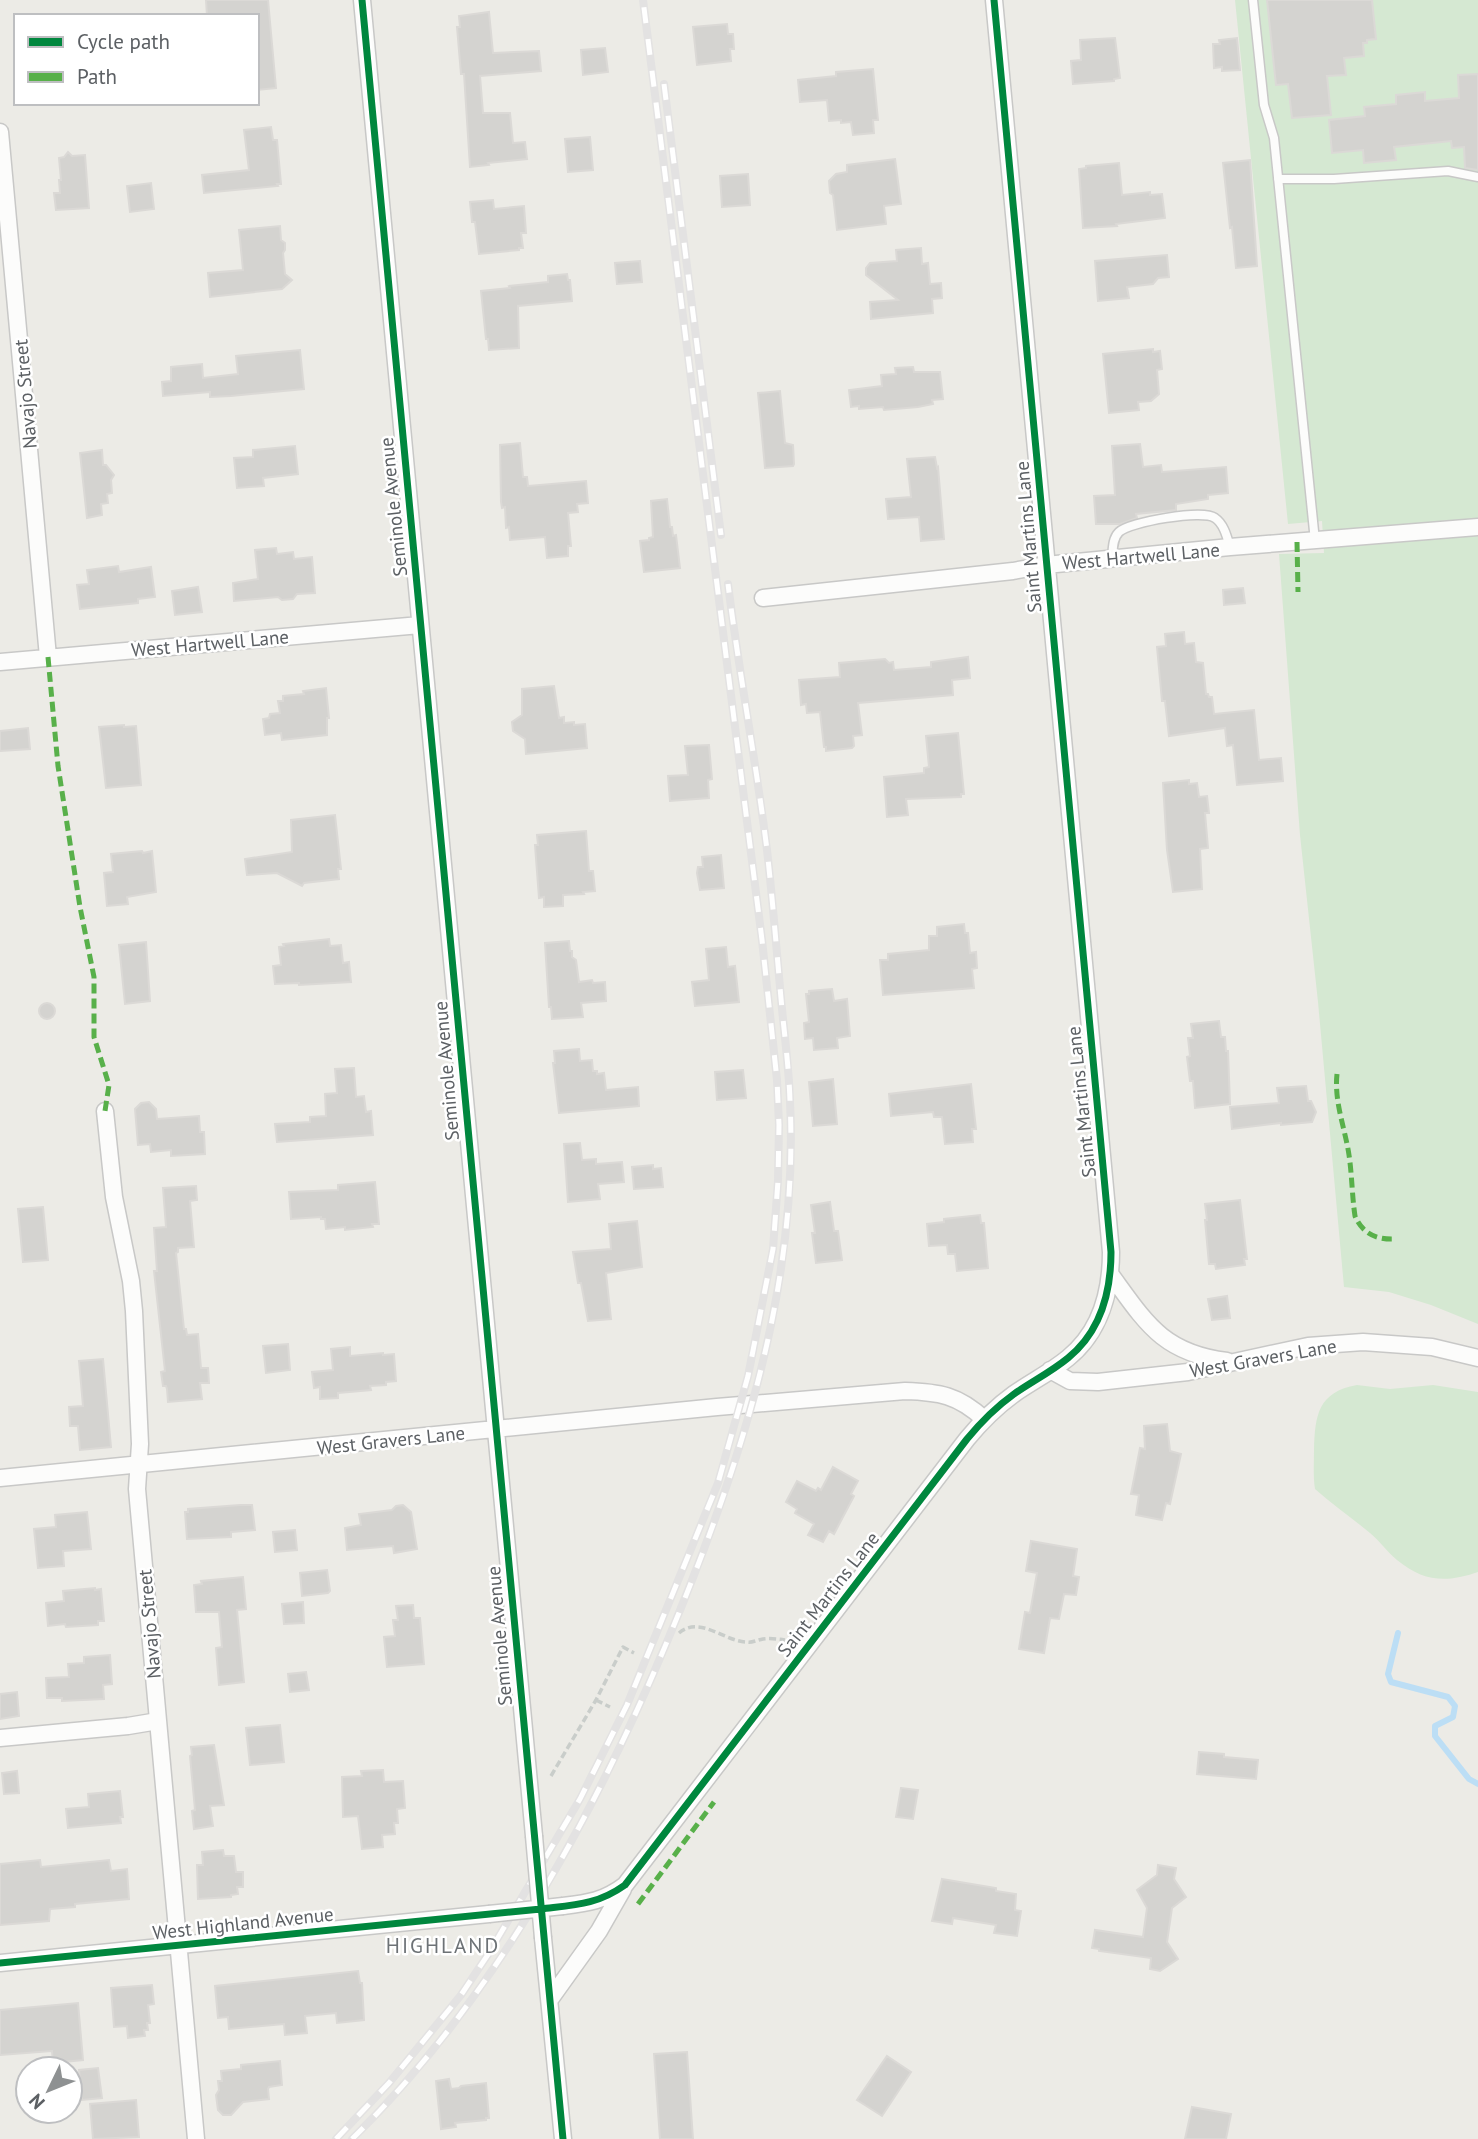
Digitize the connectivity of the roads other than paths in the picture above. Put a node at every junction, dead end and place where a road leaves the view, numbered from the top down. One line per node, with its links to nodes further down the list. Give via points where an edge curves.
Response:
1 (362, 0): 13 (street, Seminole Avenue)
2 (994, 0): 11 (street, Saint Martins Lane)
3 (1253, 0): 6 (lane, via 1264,105 1274,138)
4 (0, 132): 14 (street, Navajo Street)
5 (1478, 177): 6 (lane, via 1448,171)
6 (1278, 179): 8 (lane)
7 (1478, 527): 8 (street, West Hartwell Lane)
8 (1315, 541): 9 (street, West Hartwell Lane)
9 (1230, 547): 10 (street, West Hartwell Lane); 10 (lane, via 1221,524 1204,514 1130,526 1114,540)
10 (1112, 559): 11 (street, West Hartwell Lane)
11 (1046, 565): 12 (street, West Hartwell Lane); 17 (street, Saint Martins Lane)
12 (763, 598)
13 (420, 625): 14 (street, West Hartwell Lane); 22 (street, Seminole Avenue)
14 (48, 657): 15 (street, West Hartwell Lane)
15 (0, 662)
16 (105, 1111): 23 (street, Navajo Street, via 134,1311)
17 (1111, 1275): 19 (street, via 1151,1328 1166,1340 1190,1354); 20 (street, Saint Martins Lane, via 1104,1307 1087,1336 1075,1352)
18 (1478, 1358): 19 (street, West Gravers Lane, via 1432,1347 1363,1342 1308,1346)
19 (1233, 1362): 20 (street, West Gravers Lane, via 1098,1382 1070,1381)
20 (1050, 1370): 21 (street, Saint Martins Lane)
21 (984, 1419): 22 (street, West Gravers Lane, via 948,1396 905,1391); 27 (street, Saint Martins Lane)
22 (496, 1429): 23 (street, West Gravers Lane); 28 (street, Seminole Avenue, bridge)
23 (138, 1465): 24 (street, West Gravers Lane); 25 (street, Navajo Street)
24 (0, 1478)
25 (158, 1721): 26 (street); 30 (street, Navajo Street)
26 (0, 1738)
27 (625, 1885): 28 (street, Saint Martins Lane, bridge, via 602,1899); 32 (street, Saint Martins Lane)
28 (541, 1909): 29 (street, Saint Martins Lane, bridge); 32 (street, Seminole Avenue, bridge)
29 (489, 1914): 30 (street, West Highland Avenue)
30 (178, 1945): 31 (street, West Highland Avenue); 33 (street, Navajo Street)
31 (0, 1964)
32 (551, 1998): 34 (street, Seminole Avenue)
33 (196, 2139)
34 (563, 2139)

